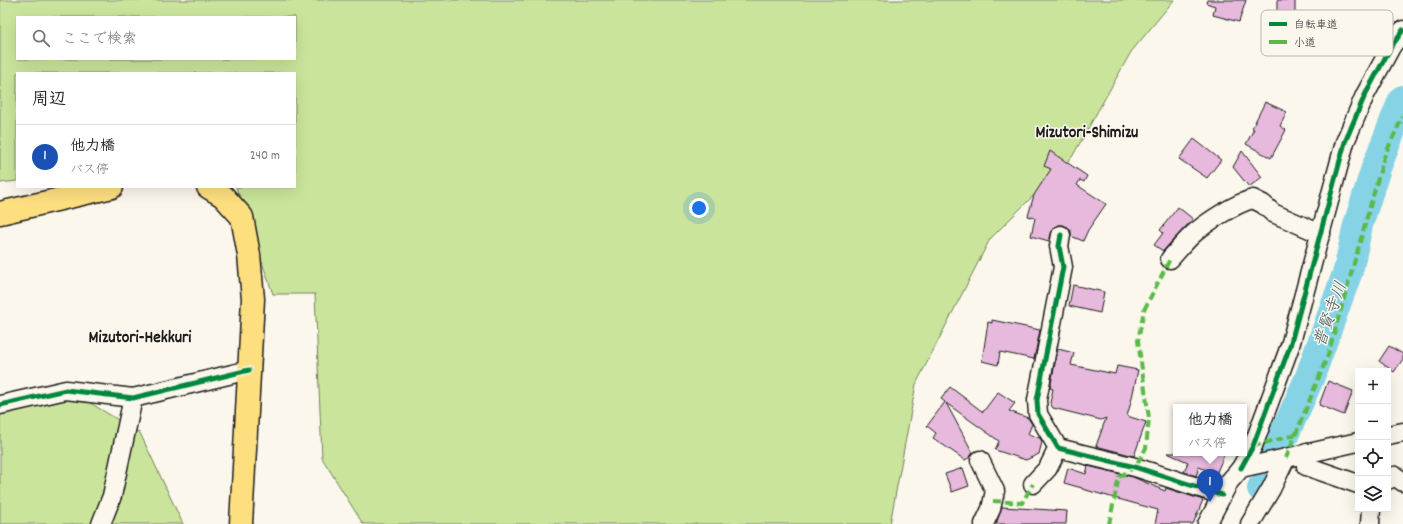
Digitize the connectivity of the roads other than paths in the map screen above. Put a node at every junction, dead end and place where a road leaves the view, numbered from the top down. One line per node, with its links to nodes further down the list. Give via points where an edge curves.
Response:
1 (1403, 30): 2 (street)
2 (1393, 44)
3 (1386, 56): 7 (street, via 1365,95 1346,142)
4 (108, 188): 6 (main road)
5 (210, 188): 10 (main road, via 223,196 242,217 253,299)
6 (0, 213)
7 (1321, 234): 9 (street, via 1273,213 1253,198 1245,200 1191,236); 20 (street, via 1290,346 1252,446)
8 (1061, 235): 16 (street, via 1059,246 1063,267 1037,400 1038,414)
9 (1170, 259)
10 (250, 370): 11 (street); 28 (main road)
11 (133, 398): 12 (street, via 66,390); 27 (street, via 112,496)
12 (0, 405)
13 (1403, 432): 14 (street)
14 (1391, 434)
15 (1355, 443): 17 (street)
16 (1058, 448): 24 (street, via 1048,468); 25 (street, via 1136,467)
17 (1307, 453): 18 (street); 23 (street, via 1306,466)
18 (1282, 459): 20 (street); 31 (street, via 1271,489)
19 (980, 460): 29 (street, via 995,491)
20 (1249, 466): 25 (street, via 1229,482)
21 (1391, 478): 22 (street, via 1395,476)
22 (1403, 482)
23 (1355, 483)
24 (1033, 484)
25 (1222, 495): 30 (street)
26 (1371, 512): 32 (street)
27 (101, 524)
28 (241, 524)
29 (984, 524)
30 (1207, 524)
31 (1250, 524)
32 (1370, 524)

